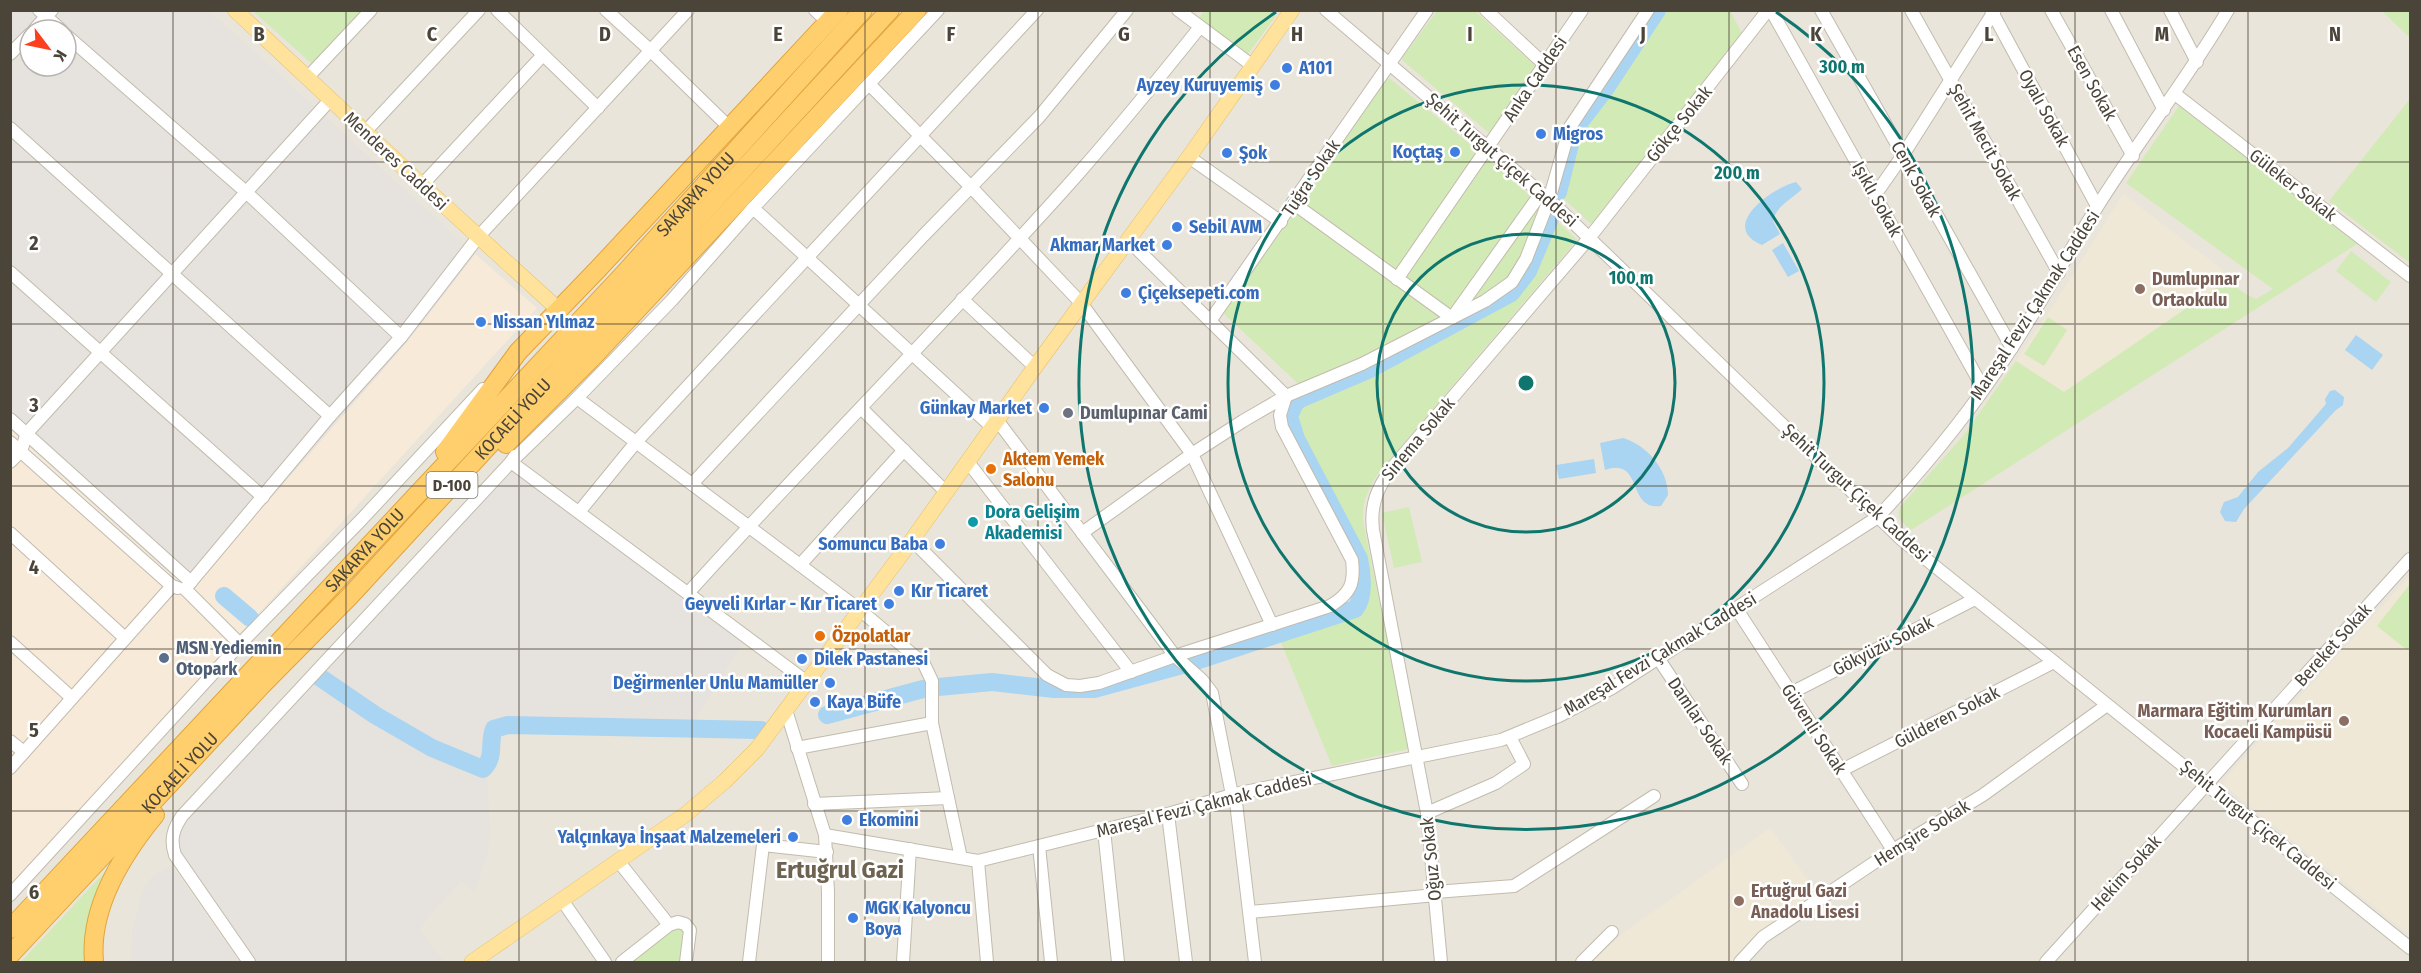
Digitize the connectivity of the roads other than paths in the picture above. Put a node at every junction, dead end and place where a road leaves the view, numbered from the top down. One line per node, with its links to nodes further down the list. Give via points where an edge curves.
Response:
1 (235, 10): 37 (main road, Menderes Caddesi)
2 (371, 10): 37 (street)
3 (479, 10): 46 (street)
4 (497, 10): 32 (street)
5 (606, 10): 31 (street)
6 (688, 10): 31 (street)
7 (862, 10): 105 (highway, SAKARYA YOLU / D-100)
8 (890, 10): 115 (highway, KOCAELİ YOLU / D-100)
9 (917, 10): 83 (highway)
10 (938, 10): 39 (street)
11 (1037, 10): 47 (street)
12 (1127, 10): 53 (street, via 1038,117)
13 (1178, 10): 29 (street)
14 (1292, 10): 36 (main road)
15 (1326, 10): 34 (street, Şehit Turgut Çiçek Caddesi)
16 (1427, 10): 34 (street, Tuğra Sokak)
17 (1486, 10): 35 (street)
18 (1582, 10): 35 (street, Anka Caddesi)
19 (1769, 10): 55 (street, Işıklı Sokak); 62 (street, Gökçe Sokak)
20 (1821, 10): 49 (street, Cenk Sokak)
21 (1911, 10): 38 (street, Şehit Mecit Sokak)
22 (2051, 10): 50 (street, Esen Sokak)
23 (2111, 10): 43 (street)
24 (2170, 10): 33 (street)
25 (2228, 10): 33 (street, Mareşal Fevzi Çakmak Caddesi)
26 (1647, 11): 56 (street, via 1570,127)
27 (1993, 12): 38 (street); 58 (street, Oyalı Sokak)
28 (827, 14): 45 (highway)
29 (1200, 27): 36 (street); 63 (street, via 1107,141)
30 (78, 45): 54 (street)
31 (651, 51): 42 (street); 45 (street)
32 (543, 55): 42 (street); 52 (street)
33 (2197, 62): 40 (street, Mareşal Fevzi Çakmak Caddesi)
34 (1390, 63): 48 (street, Şehit Turgut Çiçek Caddesi); 57 (street, Tuğra Sokak)
35 (1545, 65): 48 (street, Anka Caddesi)
36 (1253, 66): 51 (main road)
37 (307, 78): 41 (main road, Menderes Caddesi)
38 (1951, 81): 49 (street); 67 (street, Şehit Mecit Sokak)
39 (869, 84): 47 (street); 59 (street)
40 (2175, 94): 43 (street, Mareşal Fevzi Çakmak Caddesi); 69 (street, Güleker Sokak)
41 (330, 100): 46 (main road, Menderes Caddesi); 54 (street)
42 (598, 108): 61 (street)
43 (2164, 110): 50 (street, Mareşal Fevzi Çakmak Caddesi)
44 (10, 128): 68 (street)
45 (730, 128): 74 (highway)
46 (365, 132): 52 (main road, Menderes Caddesi)
47 (921, 136): 53 (street); 65 (street)
48 (1489, 147): 56 (street, Şehit Turgut Çiçek Caddesi); 70 (street, Anka Caddesi)
49 (1903, 155): 55 (street); 78 (street, Cenk Sokak)
50 (2133, 156): 58 (street, Mareşal Fevzi Çakmak Caddesi)
51 (1189, 157): 60 (street); 64 (main road)
52 (422, 185): 61 (main road, Menderes Caddesi)
53 (971, 187): 63 (street); 73 (street)
54 (246, 192): 68 (street); 77 (street)
55 (1875, 195): 84 (street, Işıklı Sokak)
56 (1545, 196): 62 (street, Şehit Turgut Çiçek Caddesi); 75 (street); 75 (street, via 1526,259 1512,282)
57 (1293, 204): 60 (street, Tuğra Sokak); 70 (street)
58 (2097, 206): 67 (street, Mareşal Fevzi Çakmak Caddesi)
59 (753, 208): 65 (street); 86 (street, via 672,300)
60 (1281, 222): 76 (street, Tuğra Sokak)
61 (479, 236): 74 (main road, Menderes Caddesi); 77 (street)
62 (1590, 237): 104 (street, Şehit Turgut Çiçek Caddesi); 138 (street, Sinema Sokak, via 1392,468 1376,494 1371,516 1373,530)
63 (1019, 239): 71 (street); 72 (street)
64 (1128, 240): 72 (main road); 76 (street)
65 (808, 259): 73 (street); 93 (street)
66 (10, 272): 79 (street)
67 (2059, 273): 78 (street, Mareşal Fevzi Çakmak Caddesi)
68 (172, 274): 79 (street); 88 (street)
69 (2410, 276)
70 (1397, 279): 75 (street)
71 (962, 299): 81 (street); 82 (street)
72 (1081, 303): 82 (main road); 96 (street)
73 (860, 306): 81 (street); 100 (street)
74 (560, 310): 80 (highway)
75 (1452, 318): 85 (street, via 1362,364)
76 (1210, 321): 85 (street)
77 (401, 337): 88 (street)
78 (2012, 348): 84 (street, Mareşal Fevzi Çakmak Caddesi)
79 (102, 351): 91 (street); 102 (street)
80 (518, 352): 105 (highway); 122 (street)
81 (911, 353): 87 (street); 90 (street)
82 (1035, 367): 90 (main road)
83 (580, 370): 98 (street); 115 (highway)
84 (1983, 388): 104 (street, Mareşal Fevzi Çakmak Caddesi, via 1940,447)
85 (1286, 396): 96 (street); 119 (street, via 1280,415 1282,427 1352,560 1354,575 1343,599)
86 (577, 398): 93 (street); 98 (street)
87 (861, 408): 95 (street); 106 (street)
88 (330, 416): 102 (street)
89 (10, 419): 91 (street)
90 (995, 423): 99 (main road); 108 (street)
91 (27, 433): 92 (street); 94 (street); 113 (street)
92 (10, 441): 94 (street)
93 (637, 441): 100 (street); 103 (street)
94 (21, 450): 97 (street); 112 (street)
95 (904, 450): 101 (street); 111 (street)
96 (1192, 454): 108 (street); 119 (street)
97 (10, 462)
98 (511, 462): 103 (street); 170 (street, via 176,825 172,840 176,855)
99 (968, 462): 101 (main road); 126 (street)
100 (692, 484): 106 (street)
101 (946, 492): 109 (main road)
102 (263, 497): 113 (street)
103 (579, 512): 114 (street)
104 (1878, 517): 116 (street, Şehit Turgut Çiçek Caddesi); 117 (street, Mareşal Fevzi Çakmak Caddesi)
105 (396, 519): 146 (highway, SAKARYA YOLU / D-100)
106 (748, 527): 111 (street); 114 (street)
107 (10, 533): 120 (street)
108 (1082, 533): 123 (street)
109 (912, 540): 118 (main road); 126 (street, via 1052,679 1080,686)
110 (2410, 559): 142 (street, Bereket Sokak)
111 (800, 566): 118 (street)
112 (172, 586): 113 (street); 120 (street)
113 (188, 586): 122 (street)
114 (689, 592): 127 (street)
115 (350, 596): 128 (highway, KOCAELİ YOLU / D-100)
116 (1975, 599): 125 (street, Şehit Turgut Çiçek Caddesi); 129 (street, Gökyüzü Sokak)
117 (1736, 608): 124 (street, Mareşal Fevzi Çakmak Caddesi); 129 (street, Güvenli Sokak)
118 (860, 610): 127 (main road); 133 (street, via 924,664 932,681)
119 (1272, 625): 123 (street)
120 (125, 638): 130 (street)
121 (10, 642): 130 (street)
122 (240, 644): 160 (street)
123 (1175, 656): 126 (street); 143 (street, via 1212,693)
124 (1658, 658): 134 (street, Mareşal Fevzi Çakmak Caddesi, via 1588,701); 141 (street, Damlar Sokak)
125 (2054, 662): 131 (street, Şehit Turgut Çiçek Caddesi); 140 (street, Gülderen Sokak)
126 (1131, 672)
127 (807, 682): 132 (main road)
128 (261, 686): 168 (highway, KOCAELİ YOLU / D-100); 169 (highway, via 141,831 126,855 101,908)
129 (1791, 693): 140 (street, Güvenli Sokak)
130 (72, 698): 137 (street)
131 (2107, 705): 142 (street, Şehit Turgut Çiçek Caddesi); 154 (street, Hemşire Sokak, via 1983,795)
132 (786, 710): 136 (street); 158 (main road, via 758,749 725,781)
133 (932, 723): 136 (street); 145 (street)
134 (1510, 737): 138 (street, Mareşal Fevzi Çakmak Caddesi); 148 (street, via 1524,764 1496,783)
135 (10, 741): 137 (street)
136 (797, 748): 147 (street)
137 (24, 753): 139 (street)
138 (1416, 756): 143 (street, Mareşal Fevzi Çakmak Caddesi); 148 (street, Oğuz Sokak)
139 (10, 768)
140 (1840, 771): 154 (street, Güvenli Sokak)
141 (1742, 784)
142 (2207, 784): 167 (street, Şehit Turgut Çiçek Caddesi); 186 (street, Hekim Sokak)
143 (1234, 795): 149 (street, Mareşal Fevzi Çakmak Caddesi); 162 (street)
144 (1653, 796): 159 (street, via 1514,886)
145 (948, 798): 147 (street); 156 (street)
146 (125, 804): 163 (highway); 165 (highway, SAKARYA YOLU / D-100)
147 (814, 804): 151 (street)
148 (1427, 813): 159 (street, Oğuz Sokak)
149 (1168, 814): 150 (street, Mareşal Fevzi Çakmak Caddesi); 181 (street)
150 (1104, 830): 152 (street, Mareşal Fevzi Çakmak Caddesi); 180 (street)
151 (825, 835): 153 (street, Mareşal Fevzi Çakmak Caddesi); 155 (street)
152 (1039, 846): 157 (street, Mareşal Fevzi Çakmak Caddesi); 179 (street)
153 (910, 849): 156 (street, Mareşal Fevzi Çakmak Caddesi); 177 (street)
154 (1893, 850): 185 (street, Hemşire Sokak, via 1763,937)
155 (827, 852): 175 (street, via 763,846); 176 (street)
156 (961, 858): 157 (street, Mareşal Fevzi Çakmak Caddesi)
157 (978, 861): 178 (street)
158 (619, 862): 161 (main road); 164 (street)
159 (1435, 893): 162 (street); 183 (street, Oğuz Sokak)
160 (10, 894)
161 (562, 900): 171 (main road); 172 (street)
162 (1250, 912): 182 (street)
163 (10, 917)
164 (669, 925): 173 (street); 174 (street, via 682,922 690,930)
165 (10, 929)
166 (1612, 932): 184 (street)
167 (2410, 948)
168 (10, 955)
169 (94, 963)
170 (249, 963)
171 (472, 963)
172 (605, 963)
173 (622, 963)
174 (686, 963)
175 (749, 963)
176 (828, 963)
177 (903, 963)
178 (987, 963)
179 (1051, 963)
180 (1119, 963)
181 (1186, 963)
182 (1255, 963)
183 (1441, 963)
184 (1582, 963)
185 (1740, 963)
186 (2046, 963)

